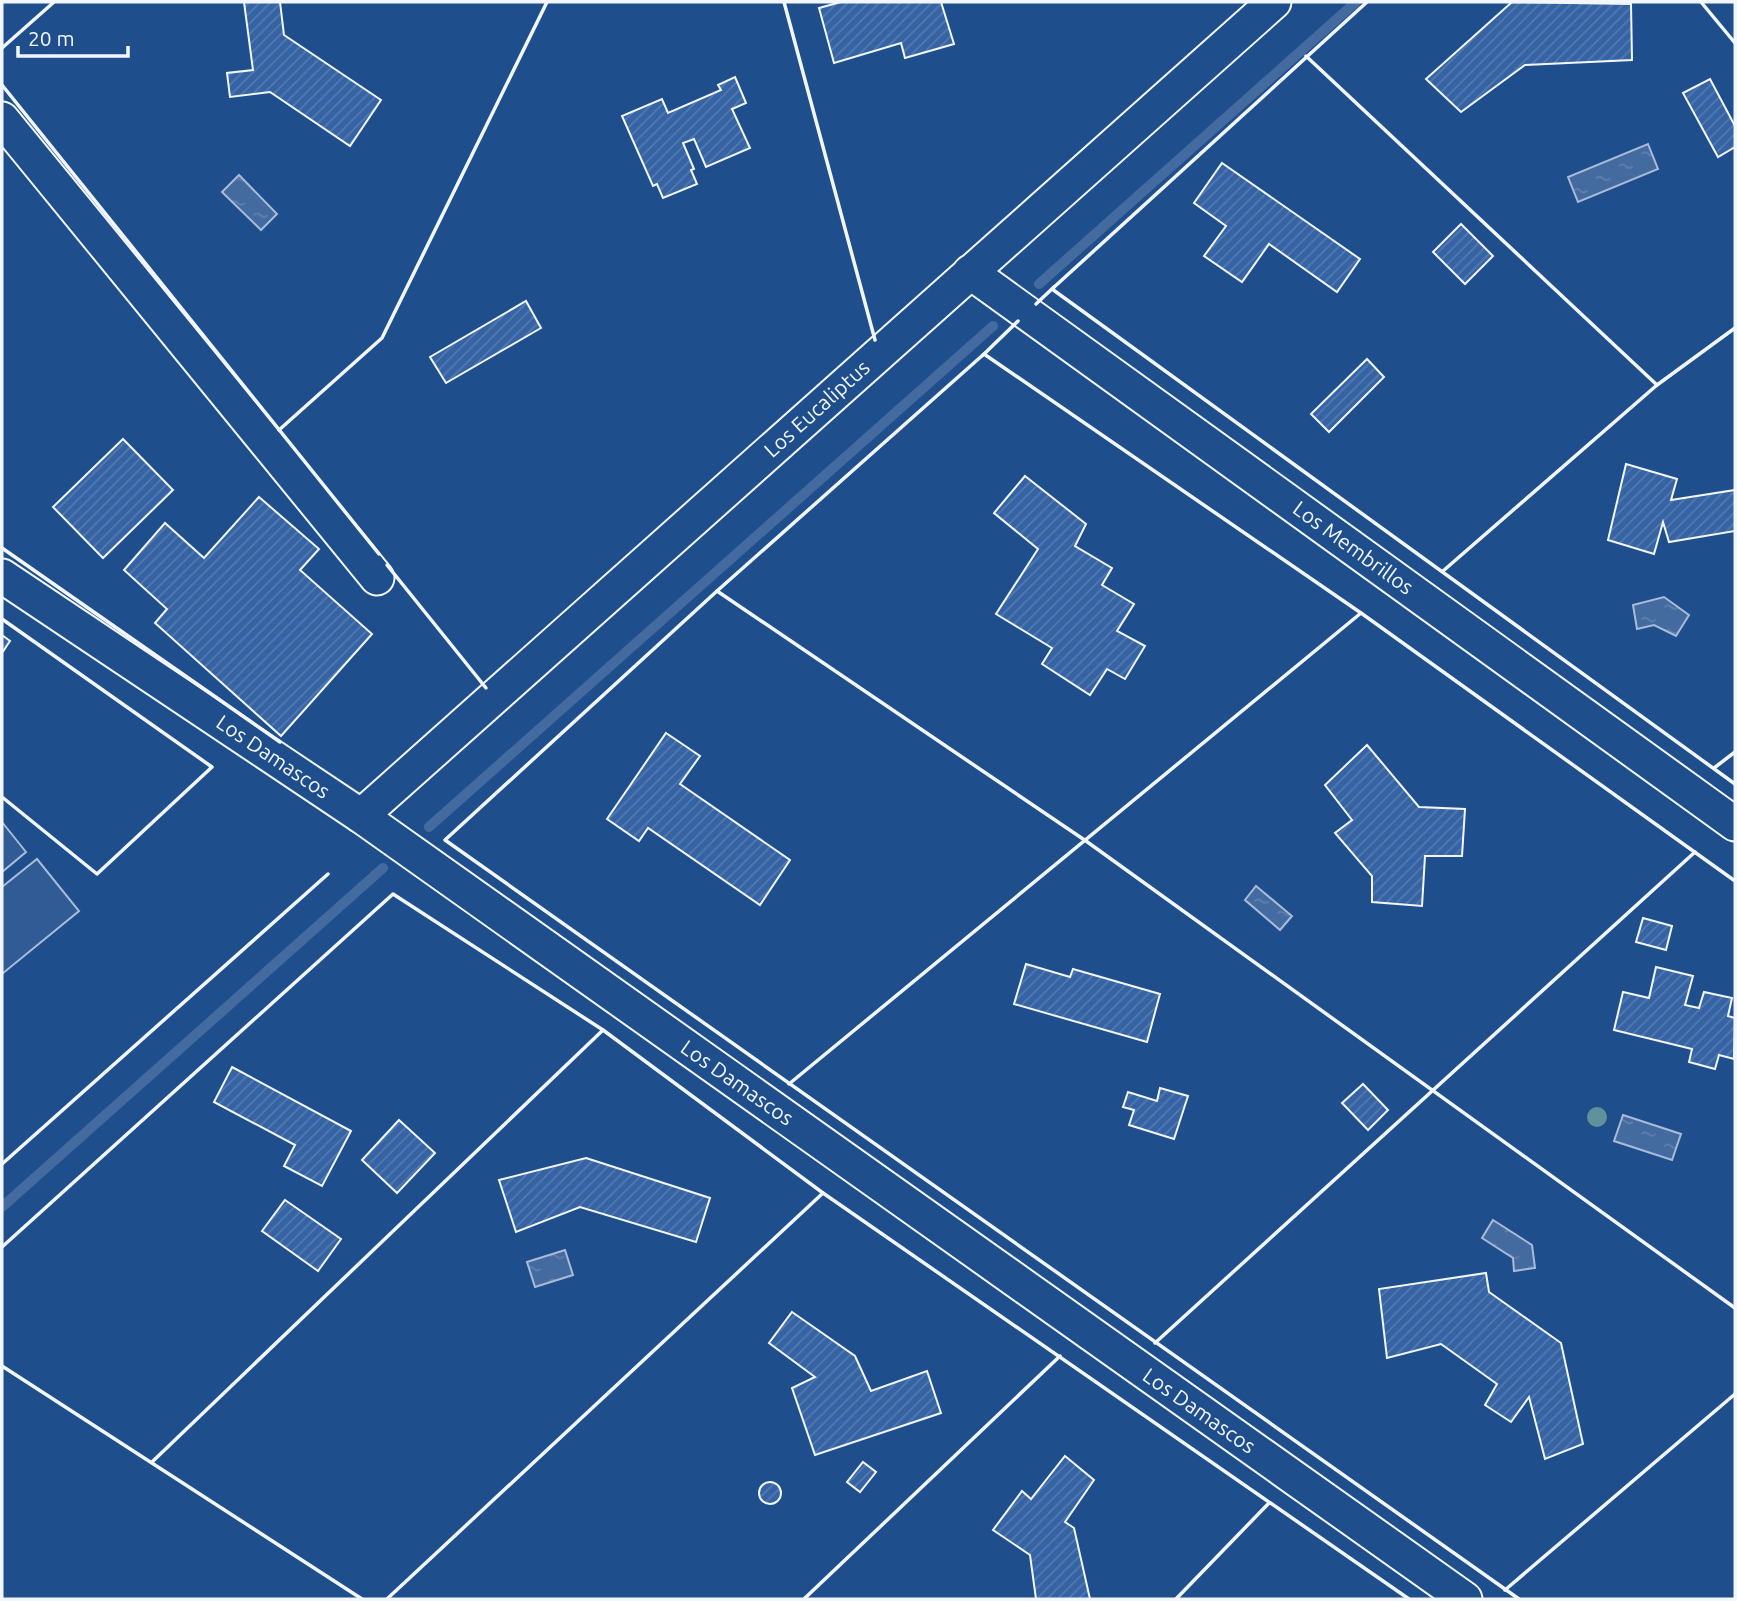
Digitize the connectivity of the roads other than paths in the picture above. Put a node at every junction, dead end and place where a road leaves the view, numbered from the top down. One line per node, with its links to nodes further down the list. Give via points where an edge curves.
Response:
1 (1273, 2): 3 (street, Los Eucaliptus)
2 (2, 119): 5 (street)
3 (970, 272): 6 (street, Los Eucaliptus); 7 (street, Los Membrillos)
4 (2, 576): 6 (street, Los Damascos)
5 (377, 579)
6 (362, 816): 8 (street, Los Damascos)
7 (1735, 824)
8 (1465, 1599)

